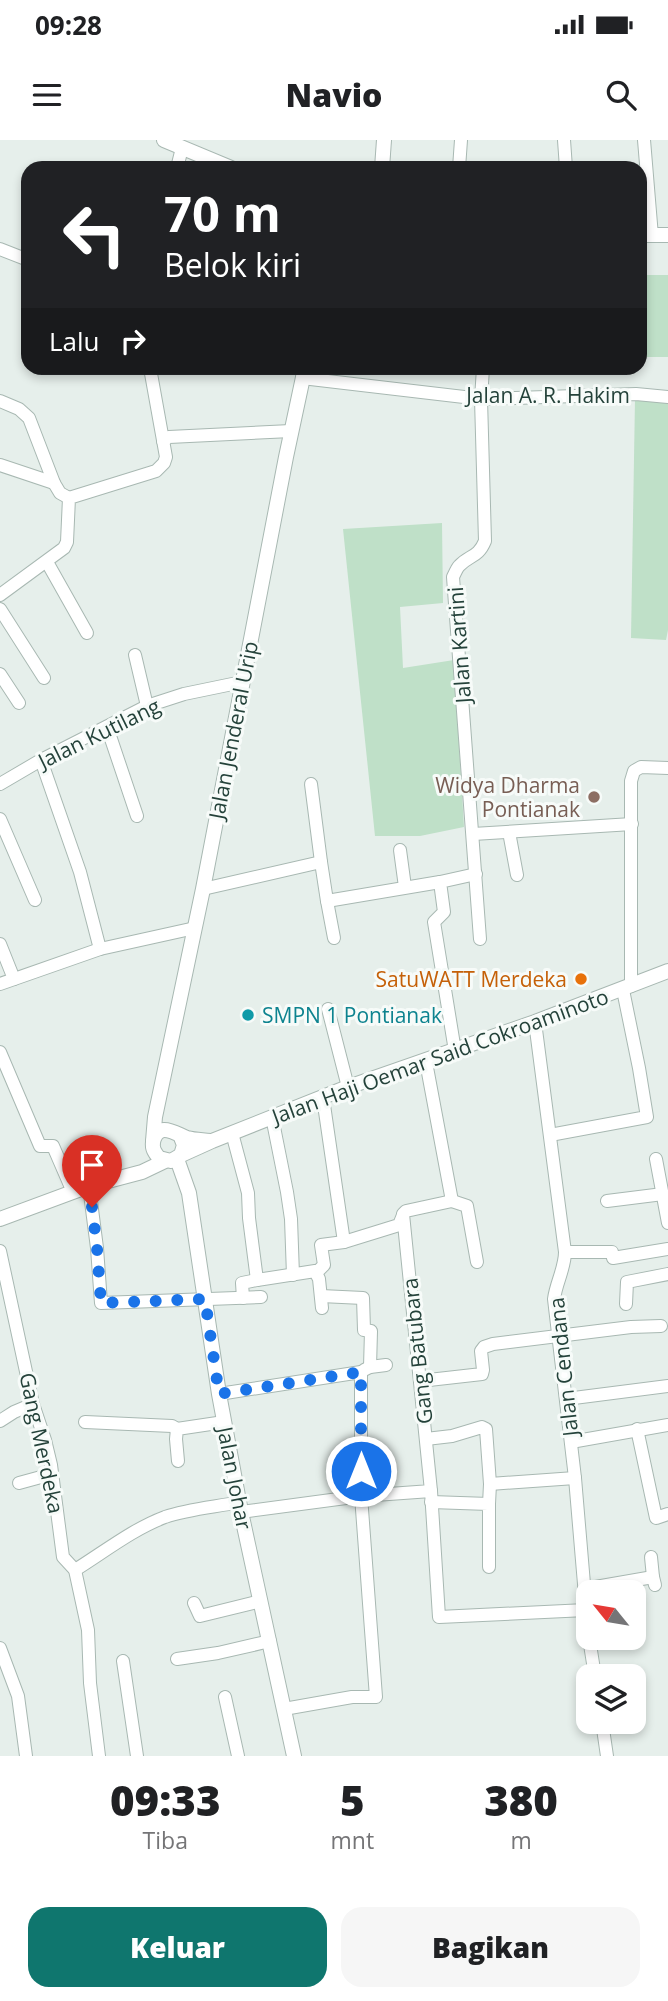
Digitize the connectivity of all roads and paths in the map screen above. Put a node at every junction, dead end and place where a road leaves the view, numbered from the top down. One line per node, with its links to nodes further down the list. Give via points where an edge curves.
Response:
1 (164, 140): 6 (street)
2 (384, 140): 9 (street)
3 (461, 140): 10 (street)
4 (564, 140): 11 (street)
5 (644, 140): 12 (street)
6 (182, 148): 7 (street); 8 (street)
7 (179, 161)
8 (213, 161)
9 (381, 161)
10 (460, 161)
11 (566, 161)
12 (644, 161)
13 (647, 235): 14 (street)
14 (668, 235)
15 (0, 248): 16 (street)
16 (21, 257)
17 (151, 375): 25 (street)
18 (304, 375): 24 (street, Jalan Jenderal Urip)
19 (318, 375): 22 (street, Jalan A. R. Hakim)
20 (483, 375): 22 (street, Jalan Kartini)
21 (668, 397): 22 (street, Jalan A. R. Hakim)
22 (481, 399): 48 (street, Jalan Kartini, via 485,541 481,551 458,567 453,577)
23 (0, 401): 27 (street, via 29,418)
24 (291, 431): 25 (street, via 169,437); 36 (street, Jalan Jenderal Urip)
25 (163, 441): 28 (street, via 166,457 161,468)
26 (0, 465): 27 (street)
27 (54, 483): 28 (street)
28 (69, 498): 29 (street, via 66,545)
29 (47, 562): 30 (street); 32 (street)
30 (0, 595)
31 (0, 610): 35 (street)
32 (87, 633)
33 (135, 655): 38 (street)
34 (0, 674): 37 (street)
35 (44, 678)
36 (242, 682): 38 (street, Jalan Kutilang); 55 (street, Jalan Jenderal Urip)
37 (19, 703)
38 (147, 706): 39 (street, Jalan Kutilang)
39 (107, 727): 40 (street, Jalan Kutilang); 44 (street)
40 (41, 760): 42 (street, Jalan Kutilang); 62 (street, via 80,872)
41 (668, 768): 46 (street, via 634,771)
42 (0, 784)
43 (312, 784): 50 (street)
44 (137, 816)
45 (0, 819): 56 (street)
46 (632, 824): 47 (street); 66 (street)
47 (509, 832): 48 (street); 52 (street)
48 (473, 834): 51 (street, Jalan Kartini)
49 (400, 850): 54 (street)
50 (321, 862): 55 (street); 57 (street)
51 (476, 874): 53 (street); 60 (street, Jalan Kartini)
52 (517, 875)
53 (440, 882): 54 (street); 69 (street, via 444,912 434,924)
54 (405, 887): 57 (street)
55 (203, 889): 58 (street, Jalan Jenderal Urip)
56 (35, 900)
57 (327, 901): 59 (street)
58 (195, 928): 62 (street); 74 (street, Jalan Jenderal Urip)
59 (334, 938)
60 (480, 939)
61 (0, 944): 64 (street)
62 (100, 949): 64 (street)
63 (668, 971): 66 (street, Jalan Haji Oemar Said Cokroaminoto)
64 (14, 979): 65 (street)
65 (0, 984)
66 (627, 988): 68 (street, Jalan Haji Oemar Said Cokroaminoto); 79 (street, via 647,1117)
67 (328, 1009): 73 (street)
68 (535, 1022): 69 (street, Jalan Haji Oemar Said Cokroaminoto); 79 (street, Jalan Cendana)
69 (455, 1051): 71 (street, Jalan Haji Oemar Said Cokroaminoto)
70 (0, 1052): 72 (street)
71 (426, 1062): 73 (street, Jalan Haji Oemar Said Cokroaminoto); 88 (street)
72 (4, 1073): 86 (street, via 40,1146 53,1146)
73 (348, 1087): 75 (street, Jalan Haji Oemar Said Cokroaminoto)
74 (160, 1092): 77 (street); 81 (street, Jalan Jenderal Urip)
75 (323, 1098): 76 (street, Jalan Haji Oemar Said Cokroaminoto); 93 (street)
76 (272, 1118): 78 (street, Jalan Haji Oemar Said Cokroaminoto); 100 (street, via 287,1192)
77 (176, 1132): 80 (street); 81 (street, via 161,1132); 82 (street, via 184,1145)
78 (232, 1133): 80 (street, Jalan Haji Oemar Said Cokroaminoto); 101 (street, via 248,1193)
79 (550, 1135): 96 (street, Jalan Cendana)
80 (212, 1141): 82 (street, Jalan Haji Oemar Said Cokroaminoto)
81 (153, 1144): 82 (street, via 159,1158); 84 (street, via 144,1159)
82 (174, 1158): 84 (street, Jalan Haji Oemar Said Cokroaminoto); 104 (street, Jalan Johar, via 189,1193)
83 (656, 1159): 87 (street)
84 (122, 1177): 85 (street, Jalan Haji Oemar Said Cokroaminoto)
85 (89, 1186): 86 (street, Jalan Haji Oemar Said Cokroaminoto); 104 (street, via 101,1303)
86 (73, 1192): 91 (street, Jalan Haji Oemar Said Cokroaminoto)
87 (663, 1194): 89 (street); 92 (street)
88 (452, 1201): 90 (street); 97 (street, via 467,1206)
89 (607, 1201)
90 (403, 1214): 93 (street, via 399,1225); 110 (street, Gang Batubara)
91 (0, 1219)
92 (668, 1223)
93 (344, 1242): 98 (street, via 321,1245 324,1265)
94 (668, 1249): 96 (street, via 613,1258 612,1252)
95 (0, 1251): 114 (street, Gang Merdeka)
96 (565, 1252): 107 (street, Jalan Cendana, via 554,1299)
97 (477, 1262)
98 (317, 1272): 100 (street); 109 (street, via 322,1302 363,1298 364,1330 371,1331)
99 (668, 1274): 105 (street, via 627,1282)
100 (293, 1275): 101 (street)
101 (257, 1280): 103 (street, via 242,1283)
102 (261, 1297): 103 (street)
103 (243, 1298): 104 (street)
104 (205, 1299): 112 (street, Jalan Johar)
105 (623, 1299)
106 (661, 1326): 107 (street)
107 (558, 1337): 110 (street, via 493,1344 481,1351 482,1374); 113 (street, Jalan Cendana)
108 (386, 1365): 109 (street)
109 (366, 1369): 112 (street); 128 (street)
110 (420, 1381): 121 (street, Gang Batubara)
111 (668, 1386): 113 (street)
112 (219, 1394): 117 (street, Jalan Johar)
113 (566, 1399): 122 (street, Jalan Cendana)
114 (33, 1404): 115 (street); 124 (street, Gang Merdeka)
115 (0, 1421)
116 (85, 1422): 119 (street)
117 (225, 1422): 119 (street); 131 (street, Jalan Johar)
118 (668, 1425): 120 (street)
119 (177, 1429): 123 (street)
120 (637, 1429): 122 (street); 132 (street, via 656,1518)
121 (426, 1439): 127 (street, via 485,1428); 129 (street, Gang Batubara)
122 (571, 1442): 125 (street, Jalan Cendana)
123 (178, 1461)
124 (52, 1474): 126 (street); 135 (street, Gang Merdeka, via 63,1557)
125 (575, 1478): 127 (street); 136 (street, Jalan Cendana)
126 (19, 1483)
127 (490, 1484): 130 (street)
128 (361, 1496): 129 (street); 131 (street); 146 (street, via 376,1697)
129 (431, 1497): 130 (street); 140 (street, Gang Batubara, via 439,1617)
130 (489, 1504): 134 (street)
131 (240, 1507): 135 (street, via 161,1519); 138 (street, Jalan Johar)
132 (668, 1514)
133 (651, 1557): 137 (street, via 654,1581)
134 (489, 1567)
135 (75, 1570): 149 (street, Gang Merdeka, via 89,1641)
136 (583, 1580)
137 (646, 1582)
138 (261, 1601): 139 (street, via 200,1616); 141 (street, Jalan Johar)
139 (194, 1603)
140 (576, 1610)
141 (270, 1640): 143 (street); 146 (street, Jalan Johar)
142 (0, 1648): 148 (street, via 18,1696)
143 (177, 1659)
144 (123, 1661): 150 (street)
145 (225, 1697): 151 (street)
146 (284, 1709): 152 (street, Jalan Johar)
147 (604, 1734): 153 (street)
148 (26, 1756)
149 (99, 1756)
150 (137, 1756)
151 (238, 1756)
152 (294, 1756)
153 (607, 1756)

